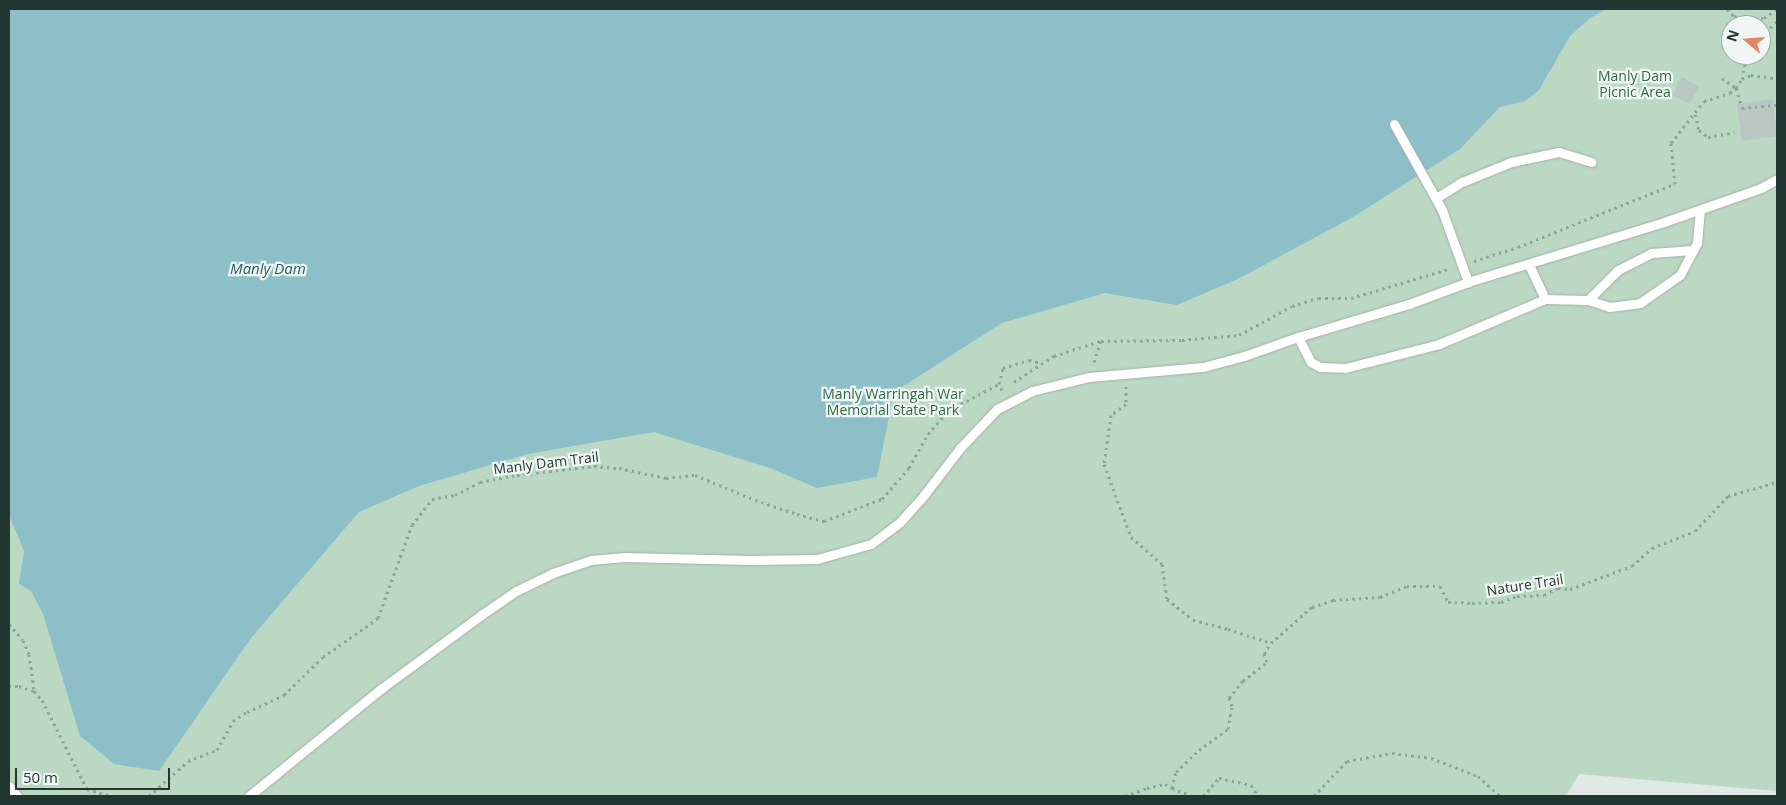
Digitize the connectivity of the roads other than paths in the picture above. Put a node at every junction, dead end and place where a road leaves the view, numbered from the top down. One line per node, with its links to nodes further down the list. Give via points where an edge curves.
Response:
1 (1394, 124): 4 (lane)
2 (1592, 162): 4 (lane, via 1559,152 1511,162 1462,182)
3 (1777, 179): 5 (lane)
4 (1436, 198): 8 (lane)
5 (1700, 210): 6 (lane, via 1697,243); 7 (lane)
6 (1693, 250): 10 (lane, via 1651,253 1618,270); 10 (lane, via 1680,275 1640,303 1609,307)
7 (1529, 265): 8 (lane); 9 (lane)
8 (1468, 282): 11 (lane, via 1409,304)
9 (1545, 299): 10 (lane); 11 (lane, via 1439,344 1345,368 1320,367 1311,362)
10 (1588, 300)
11 (1298, 337): 14 (lane, via 1203,366 1089,377 1032,391 997,409 960,448 900,522 870,544 817,560 624,557 591,560 553,573 516,591 382,688)
12 (9, 786): 13 (lane)
13 (16, 796)
14 (249, 796)

